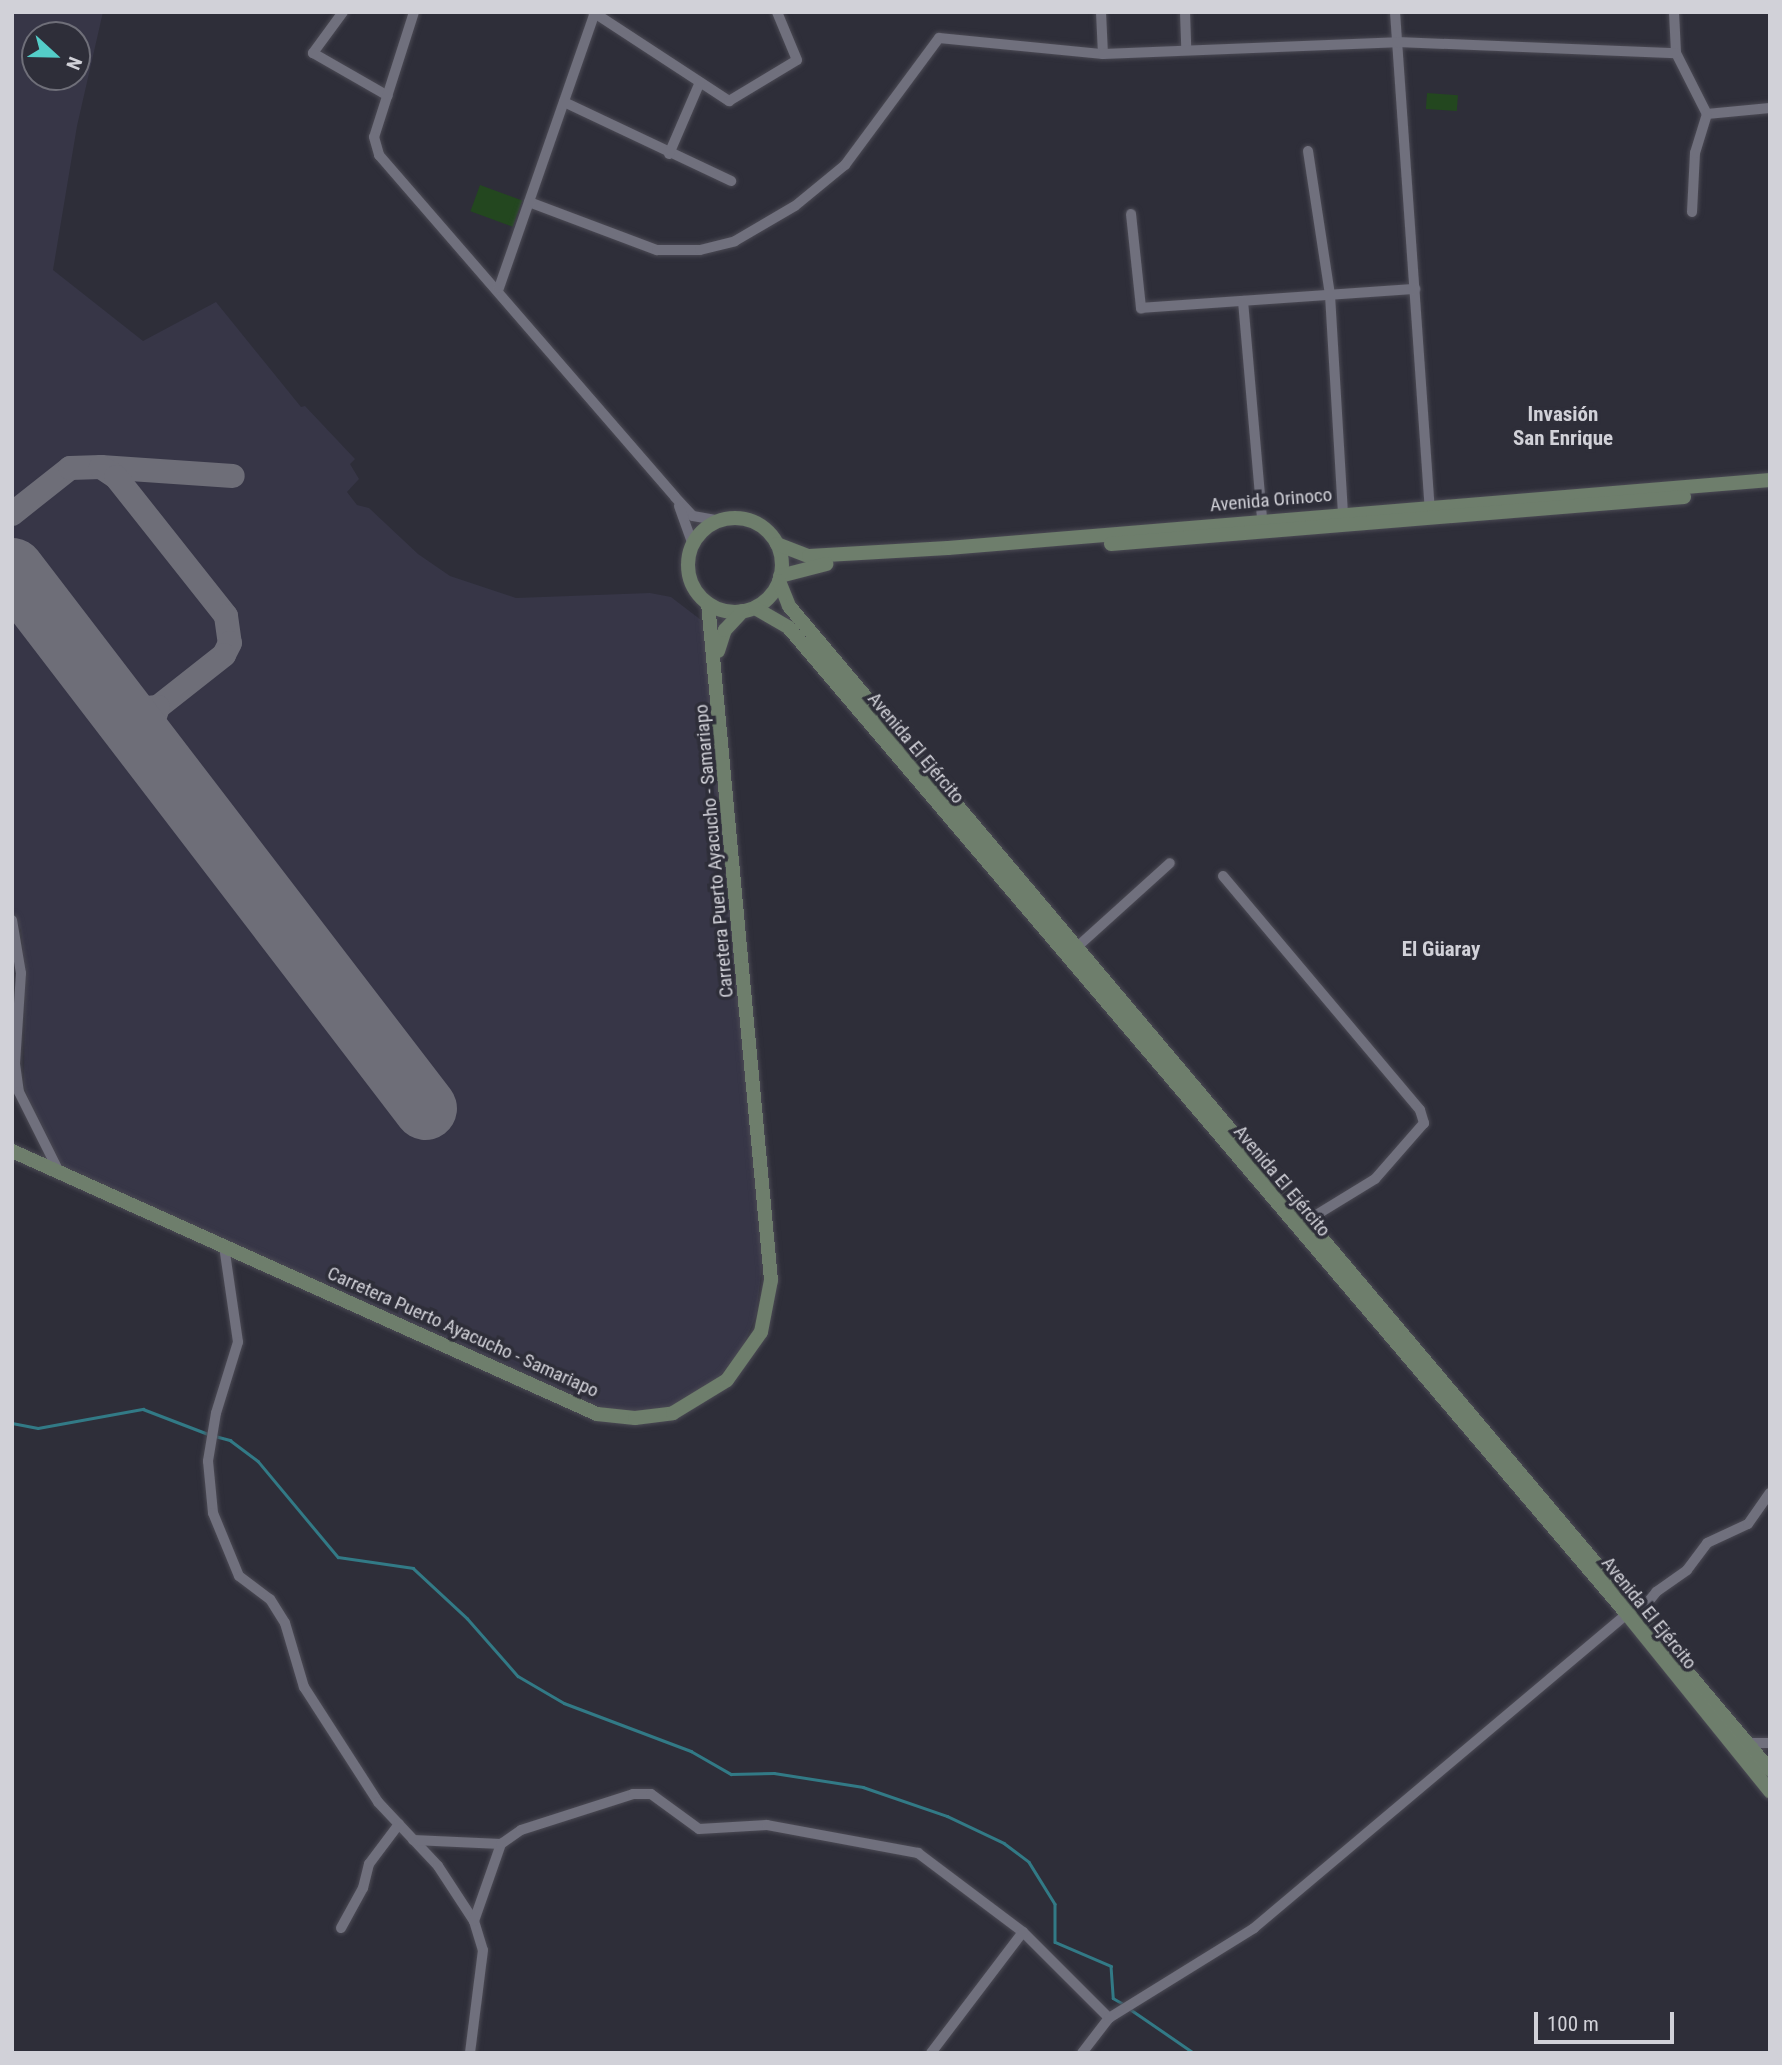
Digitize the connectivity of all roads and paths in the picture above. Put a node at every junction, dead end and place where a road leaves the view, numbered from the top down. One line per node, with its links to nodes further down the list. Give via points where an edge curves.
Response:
1 (344, 12): 14 (street, via 313,53)
2 (414, 12): 14 (street)
3 (777, 12): 13 (street, via 797,60 729,101)
4 (1101, 12): 12 (street)
5 (1185, 12): 10 (street)
6 (1395, 12): 9 (street)
7 (1674, 12): 11 (street)
8 (594, 13): 13 (street); 15 (street)
9 (1397, 42): 10 (street); 11 (street); 25 (street)
10 (1186, 50): 12 (street)
11 (1676, 53): 17 (street)
12 (1103, 54): 21 (street, via 939,38 845,165 795,206 735,241 700,250 657,250)
13 (700, 82): 19 (street)
14 (388, 96): 24 (street, via 374,137 379,155)
15 (564, 102): 19 (street); 21 (street)
16 (1770, 107): 17 (street)
17 (1707, 114): 22 (street, via 1695,153)
18 (1308, 151): 26 (street)
19 (668, 154): 20 (street)
20 (731, 181)
21 (529, 202): 24 (street)
22 (1692, 212)
23 (1131, 214): 27 (street, via 1141,308)
24 (499, 288): 30 (street)
25 (1415, 289): 26 (street); 32 (street)
26 (1330, 295): 27 (street); 31 (street)
27 (1243, 301): 33 (street)
28 (1770, 480): 32 (street, Avenida Orinoco)
29 (1770, 490): 32 (street, Avenida Orinoco)
30 (675, 498): 34 (street, via 694,516); 36 (street)
31 (1343, 513): 32 (street, Avenida Orinoco); 33 (street, Avenida Orinoco)
32 (1430, 514): 37 (street, Avenida Orinoco, via 811,565)
33 (1262, 519): 35 (street, Avenida Orinoco, via 809,556)
34 (720, 521): 35 (street, via 733,518 759,525); 36 (street, via 704,530)
35 (777, 544): 37 (street)
36 (693, 545): 38 (street, via 690,578)
37 (779, 579): 39 (street, via 769,597); 44 (street, Avenida El Ejército, via 789,606)
38 (708, 604): 39 (street); 40 (street, Carretera Puerto Ayacucho - Samariapo)
39 (749, 610): 40 (street, Carretera Puerto Ayacucho - Samariapo, via 725,630); 50 (street, Avenida El Ejército, via 789,628)
40 (716, 659): 48 (street, Carretera Puerto Ayacucho - Samariapo, via 771,1280 761,1332 727,1380 673,1413 635,1418 597,1414)
41 (1170, 863): 44 (street)
42 (1223, 876): 47 (street, via 1420,1110 1424,1123 1375,1179)
43 (12, 920): 46 (street, via 21,973 15,1064 19,1092)
44 (1077, 947): 47 (street, Avenida El Ejército)
45 (12, 1151): 46 (street, Carretera Puerto Ayacucho - Samariapo)
46 (59, 1172): 48 (street, Carretera Puerto Ayacucho - Samariapo)
47 (1308, 1220): 50 (street, Avenida El Ejército)
48 (223, 1246): 55 (street, via 238,1342 216,1413 208,1461 213,1513 239,1576 270,1599 285,1623 304,1687 378,1802)
49 (1770, 1493): 50 (street, via 1748,1524 1707,1543 1687,1570)
50 (1633, 1613): 51 (street, Avenida El Ejército); 54 (street, Avenida El Ejército); 61 (street, via 1254,1927)
51 (1747, 1742): 52 (street); 53 (street, Avenida El Ejército)
52 (1770, 1743)
53 (1770, 1770)
54 (1770, 1791)
55 (399, 1824): 56 (street); 59 (street, via 369,1864 363,1888)
56 (414, 1840): 57 (street); 58 (street, via 438,1866)
57 (501, 1844): 58 (street); 60 (street, via 521,1830 633,1794 651,1794 699,1829 767,1825 918,1853)
58 (474, 1921): 62 (street, via 483,1950)
59 (341, 1928)
60 (1023, 1932): 61 (street); 63 (street)
61 (1109, 2018): 64 (street)
62 (470, 2053)
63 (931, 2053)
64 (1082, 2053)

